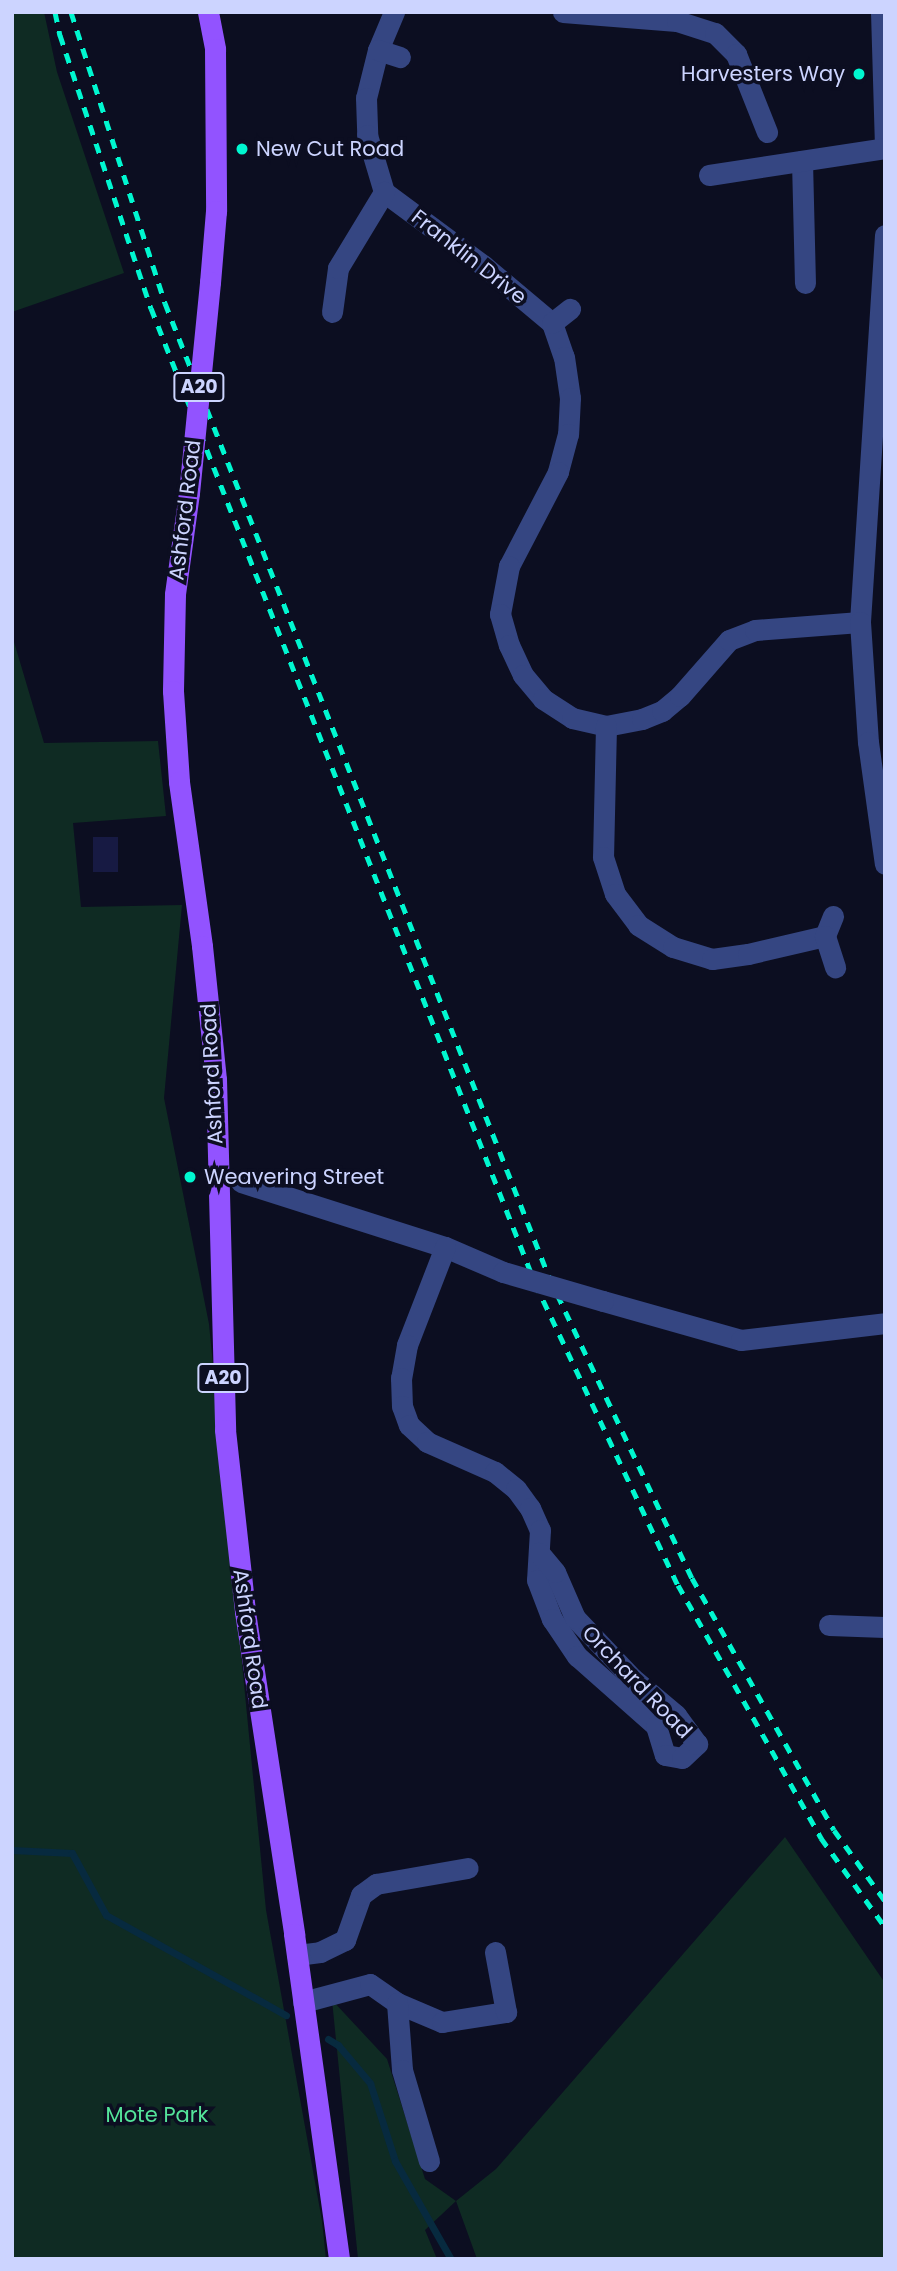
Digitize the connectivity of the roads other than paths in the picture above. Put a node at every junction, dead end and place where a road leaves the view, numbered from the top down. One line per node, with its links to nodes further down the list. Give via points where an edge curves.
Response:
1 (208, 12): 29 (main road, Ashford Road / A20, bridge, via 215,49 216,197 175,594 173,691 179,782 216,1079 225,1430 245,1612)
2 (394, 12): 5 (street)
3 (563, 12): 7 (street, via 677,20 715,33 736,54)
4 (881, 12): 8 (street)
5 (377, 50): 6 (street); 11 (street, via 366,98 367,135)
6 (400, 57)
7 (767, 132)
8 (885, 147): 9 (street)
9 (802, 161): 10 (street); 13 (street)
10 (709, 175)
11 (384, 192): 15 (street, via 338,268); 16 (street, Franklin Drive)
12 (885, 235): 17 (street)
13 (805, 283)
14 (570, 309): 16 (street)
15 (332, 313)
16 (552, 323): 18 (street, via 564,357 570,398 568,435 558,472 509,566 500,614 523,675 542,699 572,718)
17 (860, 622): 18 (street, via 755,630 729,640 662,710); 19 (street, via 868,742)
18 (606, 726): 20 (street, via 603,857 615,894 638,925 673,947 712,959 748,954 829,926)
19 (885, 864)
20 (835, 967)
21 (241, 1182): 22 (street)
22 (445, 1247): 23 (street, bridge, via 503,1272 741,1340); 24 (street, via 407,1345 401,1406 427,1442 495,1472 516,1489 540,1530)
23 (885, 1323)
24 (539, 1553): 24 (street, Orchard Road, via 555,1572 575,1618 632,1678 676,1715 697,1744 682,1758 666,1755 656,1726 577,1656 552,1619 537,1580)
25 (829, 1625): 26 (street)
26 (885, 1627)
27 (468, 1868): 29 (street, via 376,1884 361,1895 345,1940 320,1952)
28 (495, 1952): 31 (street, via 506,2012 442,2022)
29 (297, 1955): 30 (main road, Ashford Road / A20)
30 (303, 2002): 31 (street, via 370,1984); 33 (main road, Ashford Road / A20)
31 (397, 2003): 32 (street, via 402,2070)
32 (429, 2161)
33 (339, 2259)

